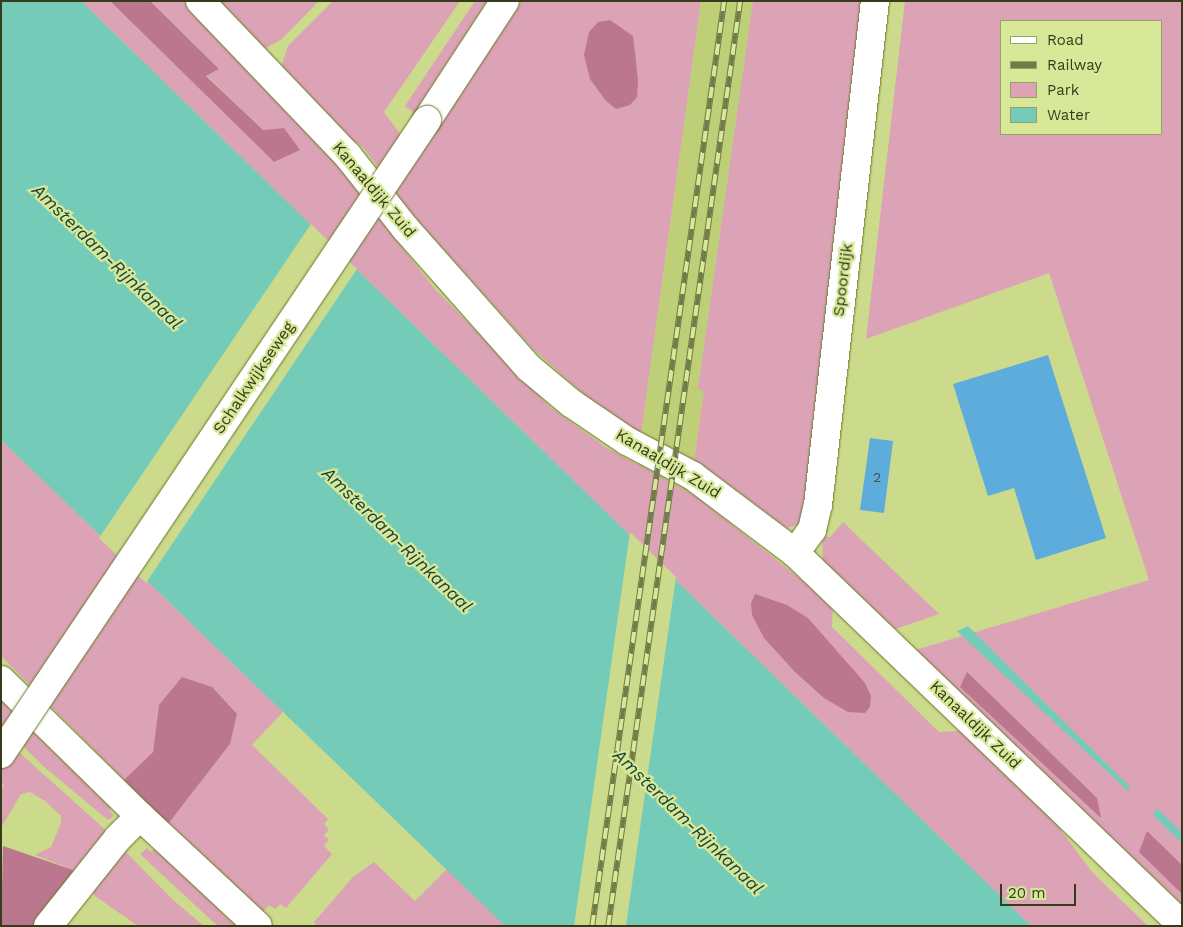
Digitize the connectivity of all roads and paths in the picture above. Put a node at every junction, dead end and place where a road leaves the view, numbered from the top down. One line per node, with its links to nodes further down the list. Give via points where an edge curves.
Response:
1 (200, 1): 4 (street, Kanaaldijk Zuid, via 348,156 405,228 529,368 627,441 693,476)
2 (505, 1): 6 (street, Schalkwijkseweg, bridge)
3 (875, 1): 4 (street, Spoordijk, via 818,504 812,530)
4 (795, 553): 8 (street, Kanaaldijk Zuid)
5 (1, 680): 7 (street)
6 (1, 754)
7 (140, 816): 9 (street, via 118,838); 10 (street)
8 (1182, 924)
9 (48, 926)
10 (258, 926)

